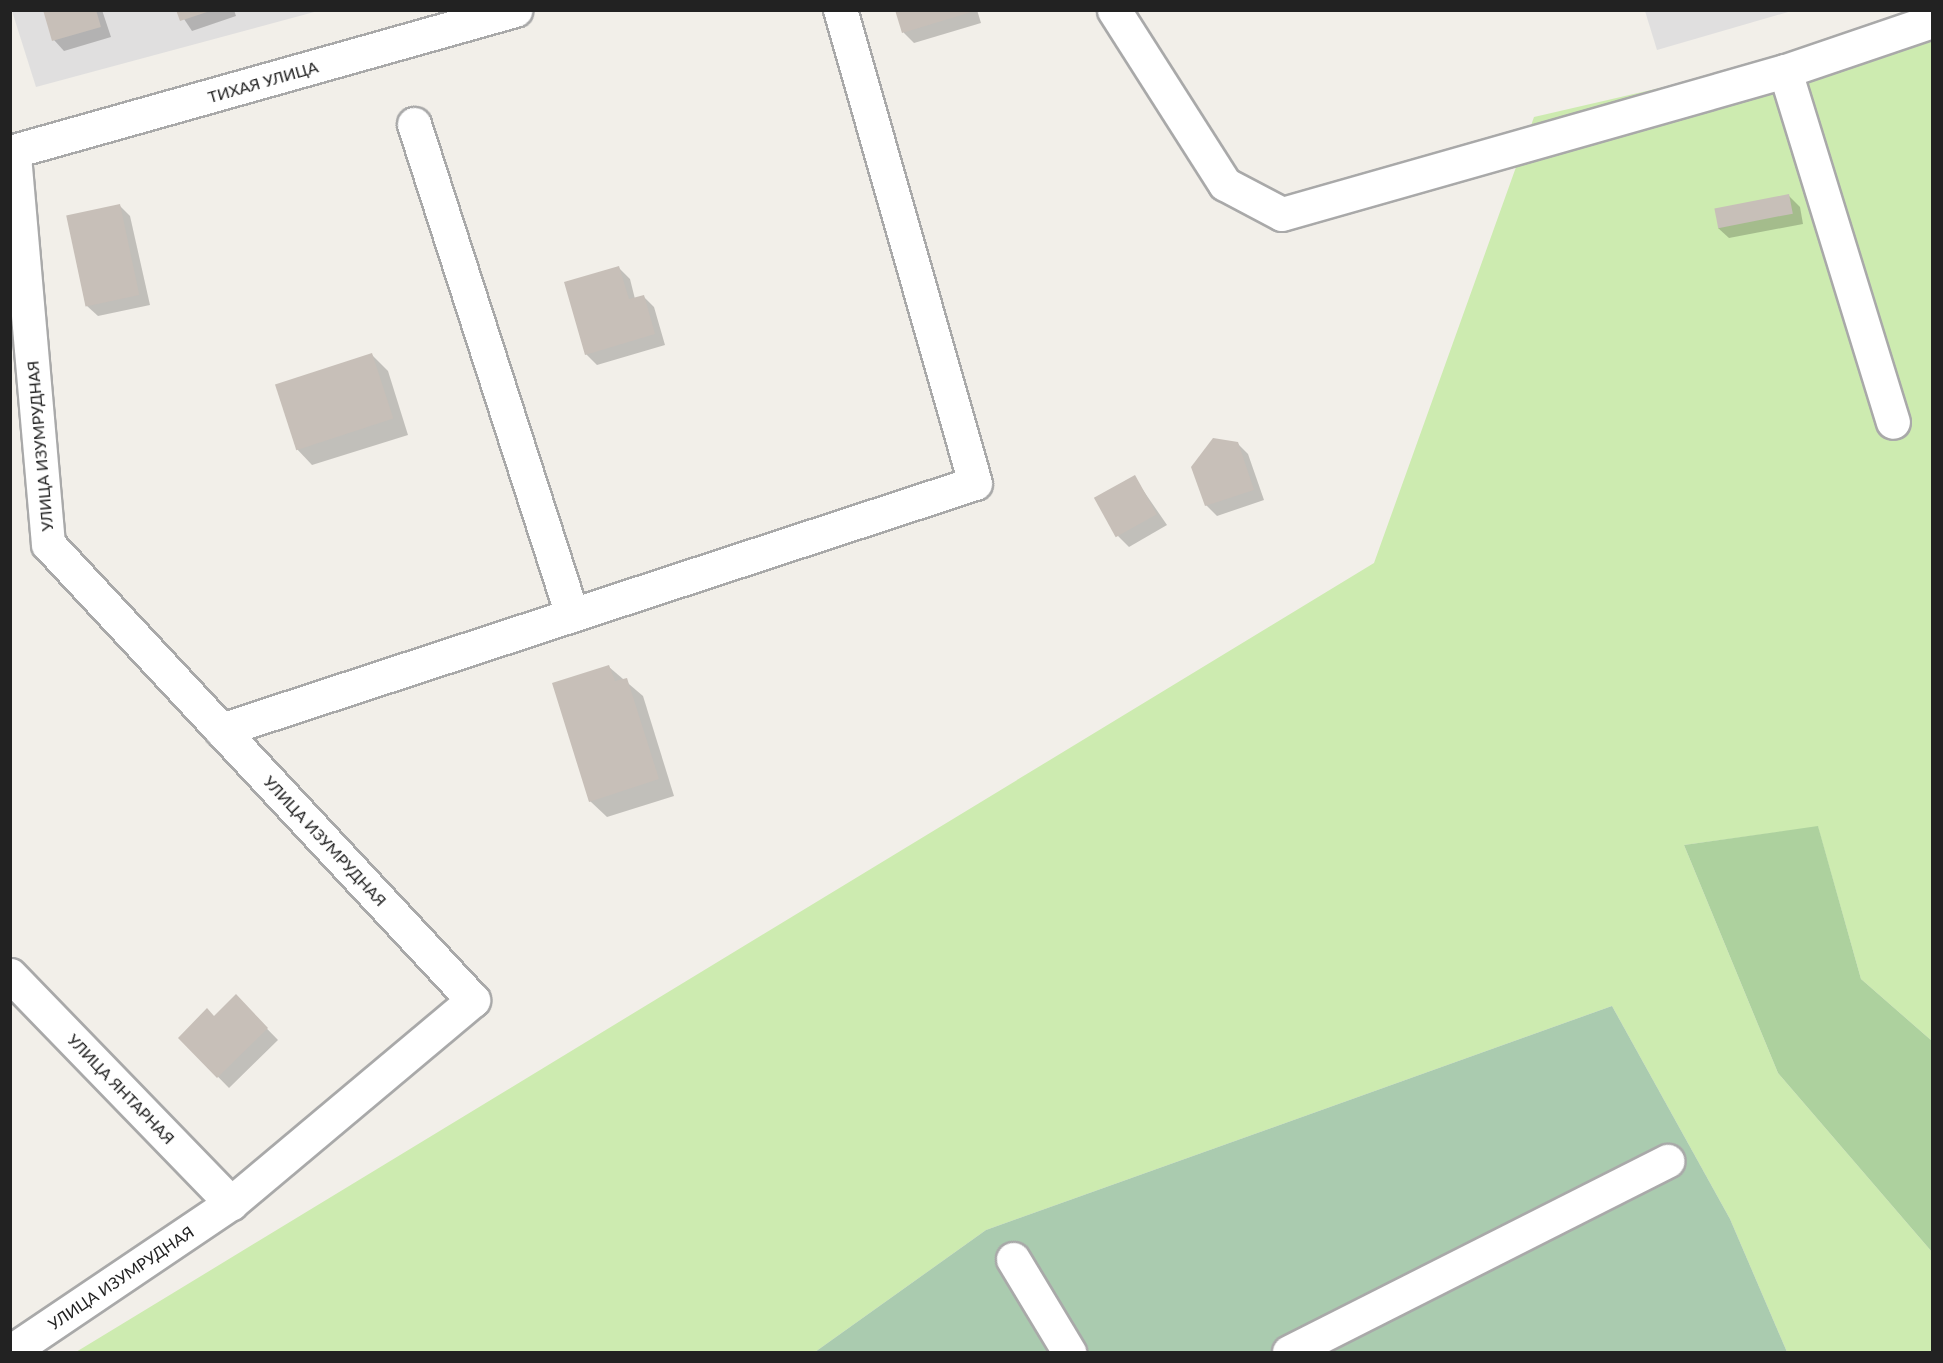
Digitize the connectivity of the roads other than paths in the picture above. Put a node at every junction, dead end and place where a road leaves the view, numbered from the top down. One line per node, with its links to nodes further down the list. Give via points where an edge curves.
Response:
1 (514, 10): 7 (street, ТИХАЯ УЛИЦА)
2 (840, 10): 9 (street, via 975,483)
3 (1114, 10): 5 (street, via 1226,184 1282,214)
4 (1932, 21): 5 (street)
5 (1785, 71): 8 (street)
6 (414, 124): 9 (street)
7 (12, 152): 10 (street, УЛИЦА ИЗУМРУДНАЯ, via 48,544)
8 (1893, 422)
9 (572, 615): 10 (street)
10 (221, 729): 13 (street, УЛИЦА ИЗУМРУДНАЯ, via 473,1000)
11 (10, 975): 13 (street, УЛИЦА ЯНТАРНАЯ)
12 (1667, 1161): 17 (street)
13 (231, 1203): 15 (street, УЛИЦА ИЗУМРУДНАЯ)
14 (1012, 1258): 16 (street)
15 (10, 1352)
16 (1069, 1353)
17 (1289, 1353)

